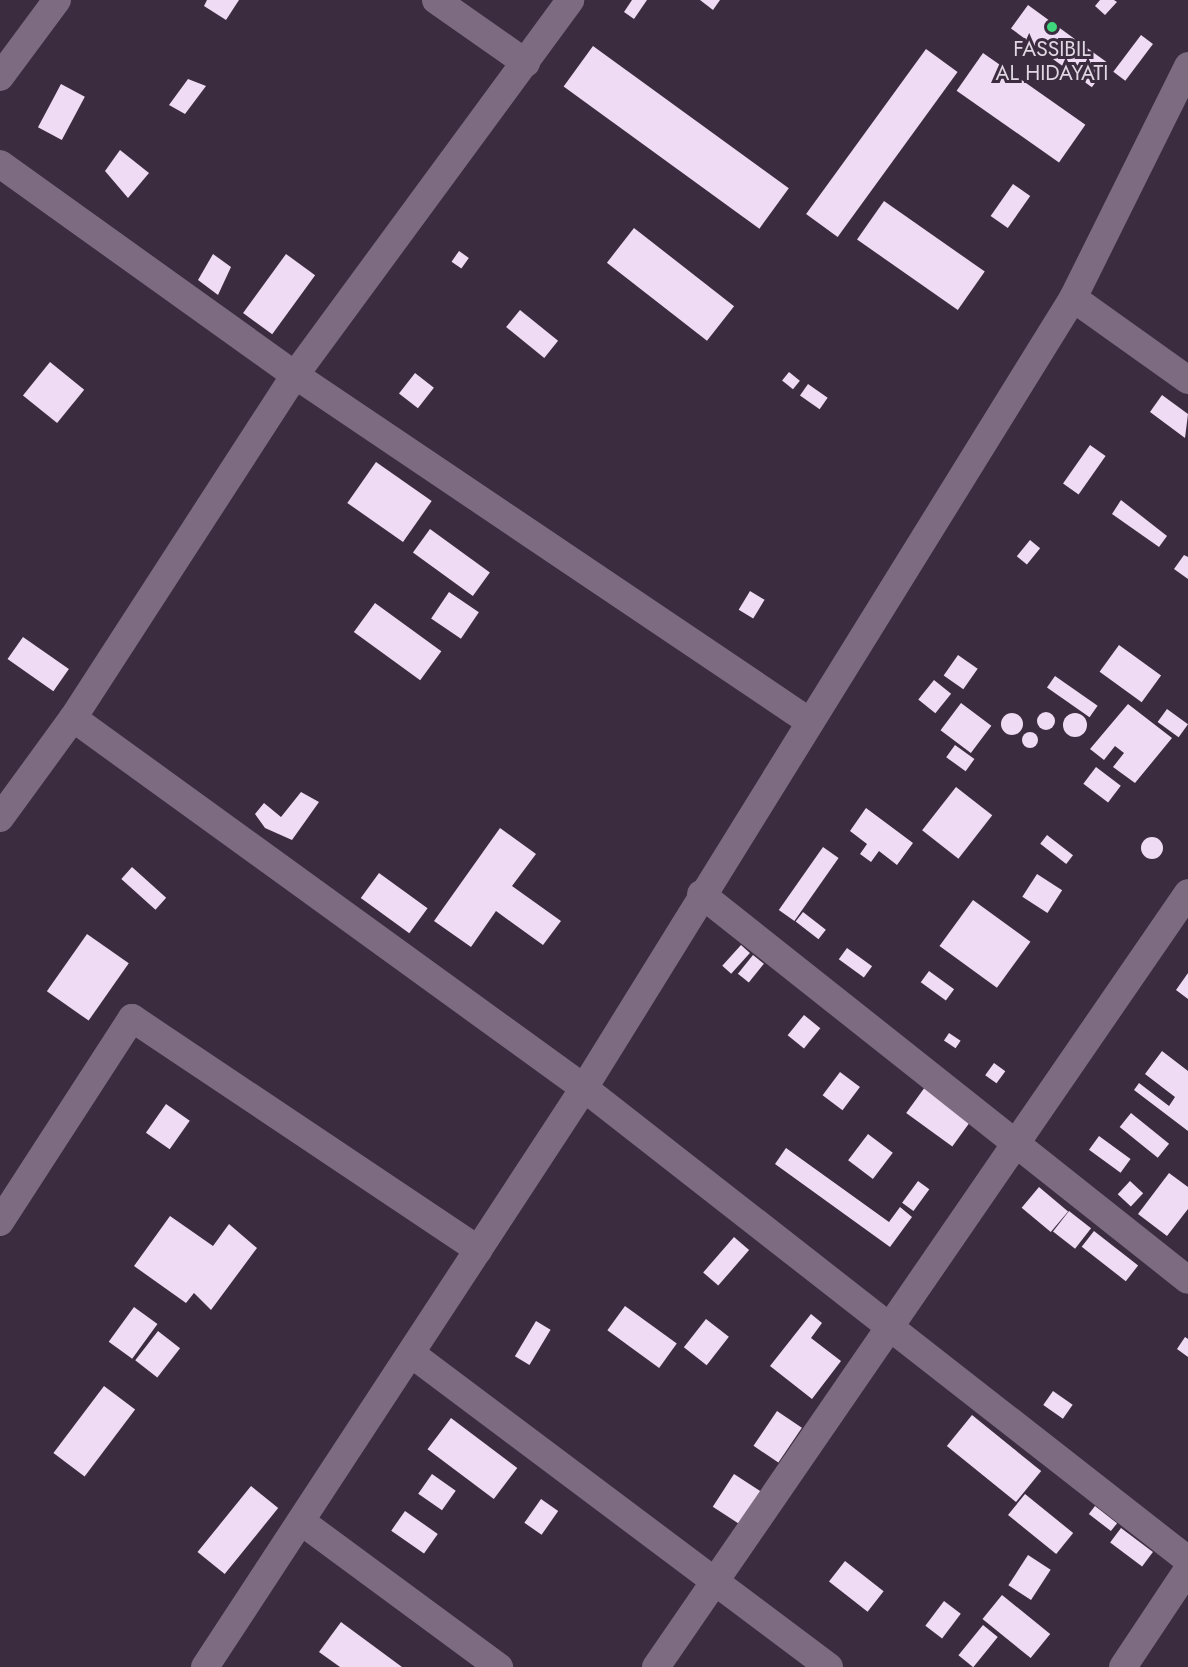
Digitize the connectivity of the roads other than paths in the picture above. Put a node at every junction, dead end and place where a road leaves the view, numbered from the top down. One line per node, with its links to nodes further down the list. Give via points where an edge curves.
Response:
1 (57, 0): 6 (street)
2 (436, 0): 4 (street)
3 (570, 0): 4 (street)
4 (526, 63): 9 (street)
5 (1188, 66): 8 (street)
6 (0, 77)
7 (0, 164): 9 (street)
8 (1073, 298): 10 (street); 12 (street)
9 (295, 375): 11 (street); 12 (street)
10 (1188, 380)
11 (73, 718): 13 (street); 16 (street)
12 (810, 722): 15 (street)
13 (0, 818)
14 (1188, 893): 17 (street)
15 (701, 894): 16 (street); 17 (street)
16 (584, 1088): 19 (street); 21 (street)
17 (1015, 1143): 20 (street); 21 (street)
18 (0, 1222): 19 (street, via 132,1018)
19 (479, 1250): 22 (street)
20 (1188, 1280)
21 (889, 1326): 24 (street); 26 (street)
22 (413, 1355): 23 (street); 26 (street)
23 (302, 1522): 27 (street); 28 (street)
24 (1188, 1560)
25 (1188, 1569): 31 (street)
26 (713, 1582): 29 (street); 30 (street)
27 (205, 1667)
28 (499, 1667)
29 (656, 1667)
30 (829, 1667)
31 (1123, 1667)

